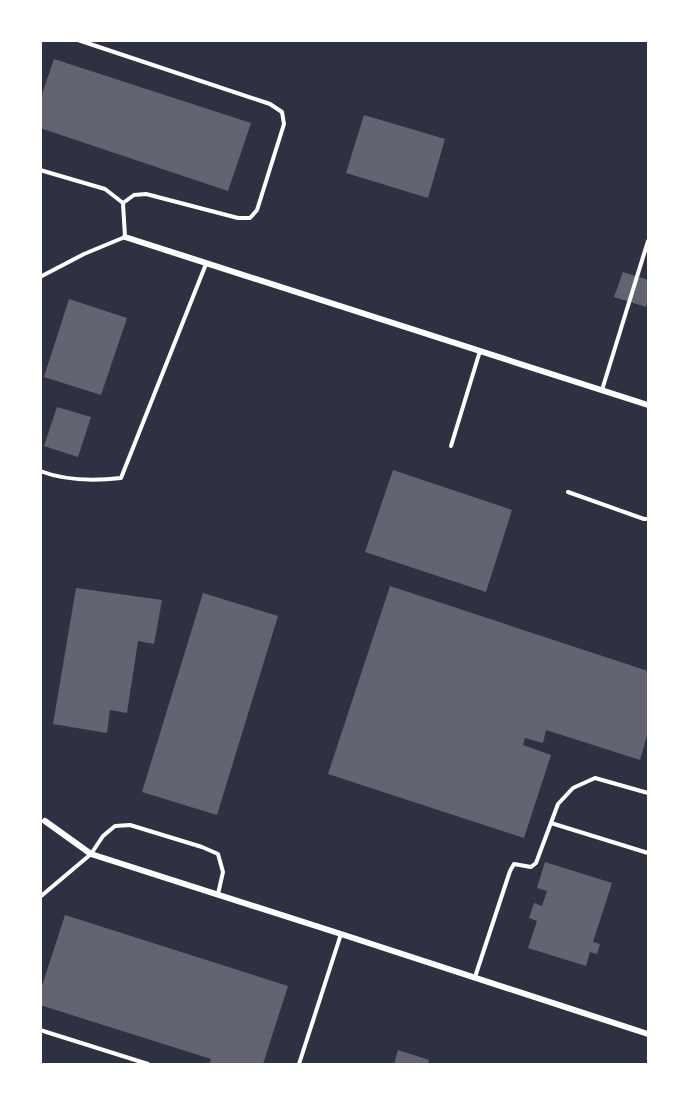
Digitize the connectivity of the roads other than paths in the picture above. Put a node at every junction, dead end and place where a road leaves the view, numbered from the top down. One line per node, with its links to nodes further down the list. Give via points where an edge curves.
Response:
1 (78, 40): 3 (lane, via 270,104 282,112 284,124 257,210 250,218 146,194 134,195)
2 (40, 170): 3 (lane, via 105,189)
3 (123, 203): 4 (lane)
4 (125, 237): 6 (street); 7 (lane)
5 (648, 241): 9 (lane)
6 (207, 263): 8 (street); 12 (lane, via 121,478 71,479)
7 (40, 277)
8 (480, 351): 9 (street); 11 (lane)
9 (602, 390): 10 (street)
10 (648, 405)
11 (451, 446)
12 (40, 471)
13 (568, 492): 14 (lane)
14 (648, 519)
15 (648, 793): 17 (lane, via 595,778 573,788 558,804)
16 (45, 821): 19 (street)
17 (551, 823): 18 (lane); 23 (lane, via 536,863 531,867 514,864 510,871)
18 (648, 853)
19 (91, 854): 20 (street); 20 (lane, via 115,826 130,825 202,847 218,854 223,872); 21 (lane)
20 (218, 894): 22 (street)
21 (40, 897)
22 (341, 934): 23 (street); 27 (lane)
23 (475, 977): 25 (street)
24 (40, 1030): 26 (lane)
25 (648, 1034)
26 (148, 1065)
27 (299, 1065)

